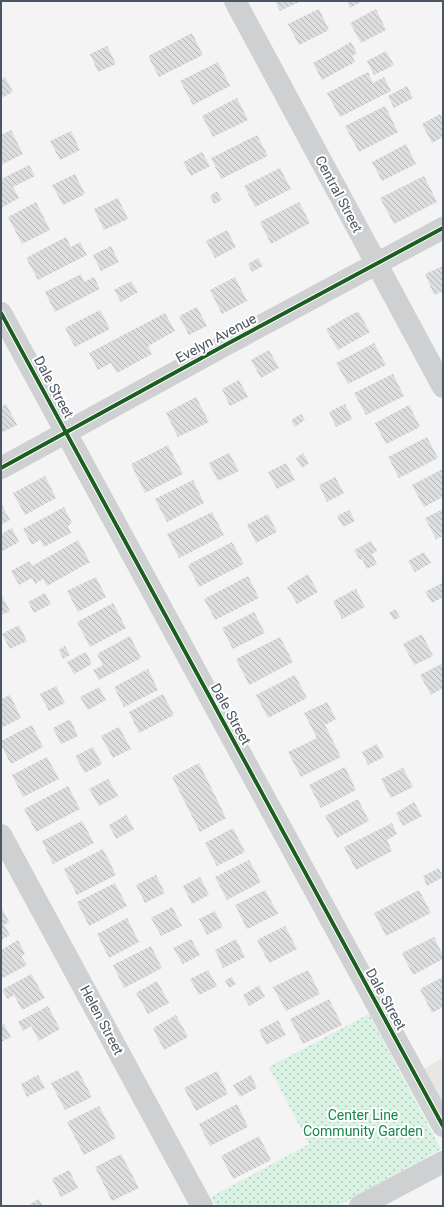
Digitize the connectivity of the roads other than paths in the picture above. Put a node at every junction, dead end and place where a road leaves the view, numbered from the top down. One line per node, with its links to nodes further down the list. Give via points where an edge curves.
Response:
1 (234, 1): 3 (street, Central Street)
2 (443, 228): 3 (street, Evelyn Avenue)
3 (377, 264): 5 (street, Central Street); 6 (street, Evelyn Avenue)
4 (1, 313): 6 (street, Dale Street)
5 (443, 387)
6 (66, 433): 7 (street, Evelyn Avenue); 9 (street, Dale Street)
7 (1, 468)
8 (1, 835): 12 (street, Helen Street)
9 (435, 1094): 10 (street, Dale Street)
10 (443, 1126)
11 (443, 1162): 13 (street)
12 (202, 1206)
13 (360, 1206)

